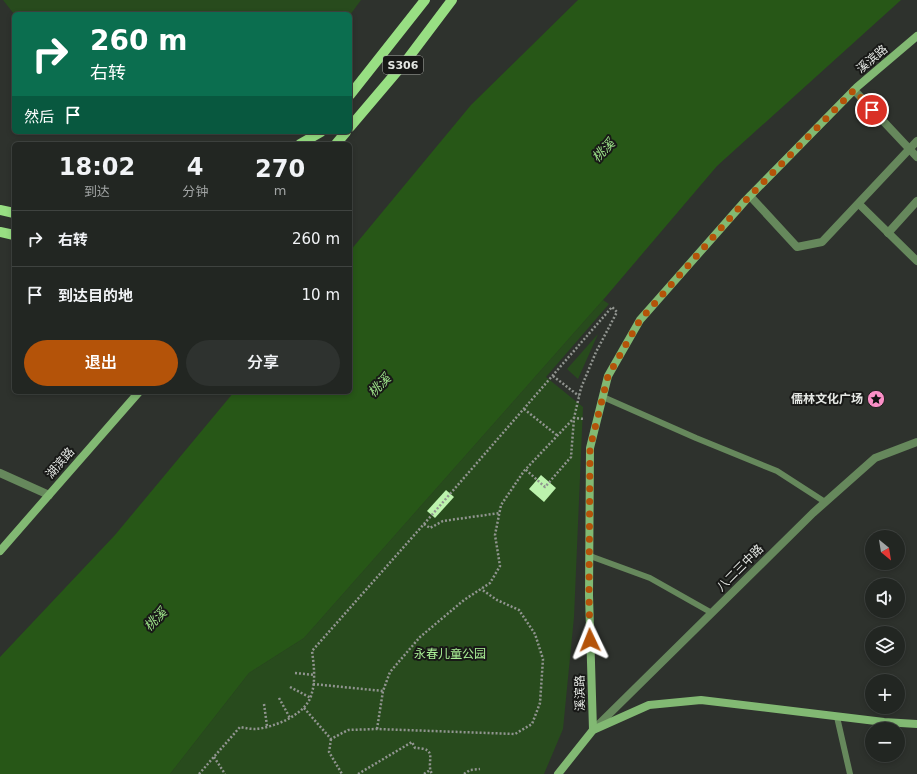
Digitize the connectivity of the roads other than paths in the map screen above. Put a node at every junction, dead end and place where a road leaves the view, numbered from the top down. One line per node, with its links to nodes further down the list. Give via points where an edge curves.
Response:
1 (424, 0): 5 (main road, S306)
2 (452, 0): 6 (main road, S306, via 406,61)
3 (917, 36): 4 (main road, 溪滨路)
4 (854, 90): 12 (street); 14 (main road, 溪滨路)
5 (352, 92)
6 (352, 125)
7 (318, 134): 10 (main road)
8 (344, 134): 11 (main road)
9 (917, 141): 12 (street)
10 (304, 142)
11 (338, 142)
12 (909, 149): 13 (street); 16 (street)
13 (917, 157)
14 (750, 196): 16 (street, via 797,247 822,242); 24 (main road, 溪滨路, via 640,320 608,376)
15 (917, 201): 20 (street)
16 (859, 204): 20 (street)
17 (0, 210): 18 (main road)
18 (12, 213)
19 (0, 232): 21 (main road)
20 (888, 232): 22 (street)
21 (12, 235)
22 (917, 261)
23 (137, 394): 27 (main road, 湖滨路)
24 (603, 397): 28 (lane, via 777,472); 30 (main road, 溪滨路, via 590,448)
25 (917, 442): 28 (street, 八二三中路, via 875,458)
26 (0, 473): 27 (street)
27 (49, 495): 29 (main road, 湖滨路)
28 (826, 502): 31 (street, 八二三中路)
29 (0, 551)
30 (590, 556): 31 (lane, via 650,578); 34 (main road, 溪滨路)
31 (712, 613): 34 (street, 八二三中路)
32 (837, 716): 33 (main road, 八二三中路); 34 (main road, 八二三中路, via 701,700 649,705); 36 (lane)
33 (917, 724)
34 (593, 730): 35 (main road, 八二三中路)
35 (558, 774)
36 (850, 774)

